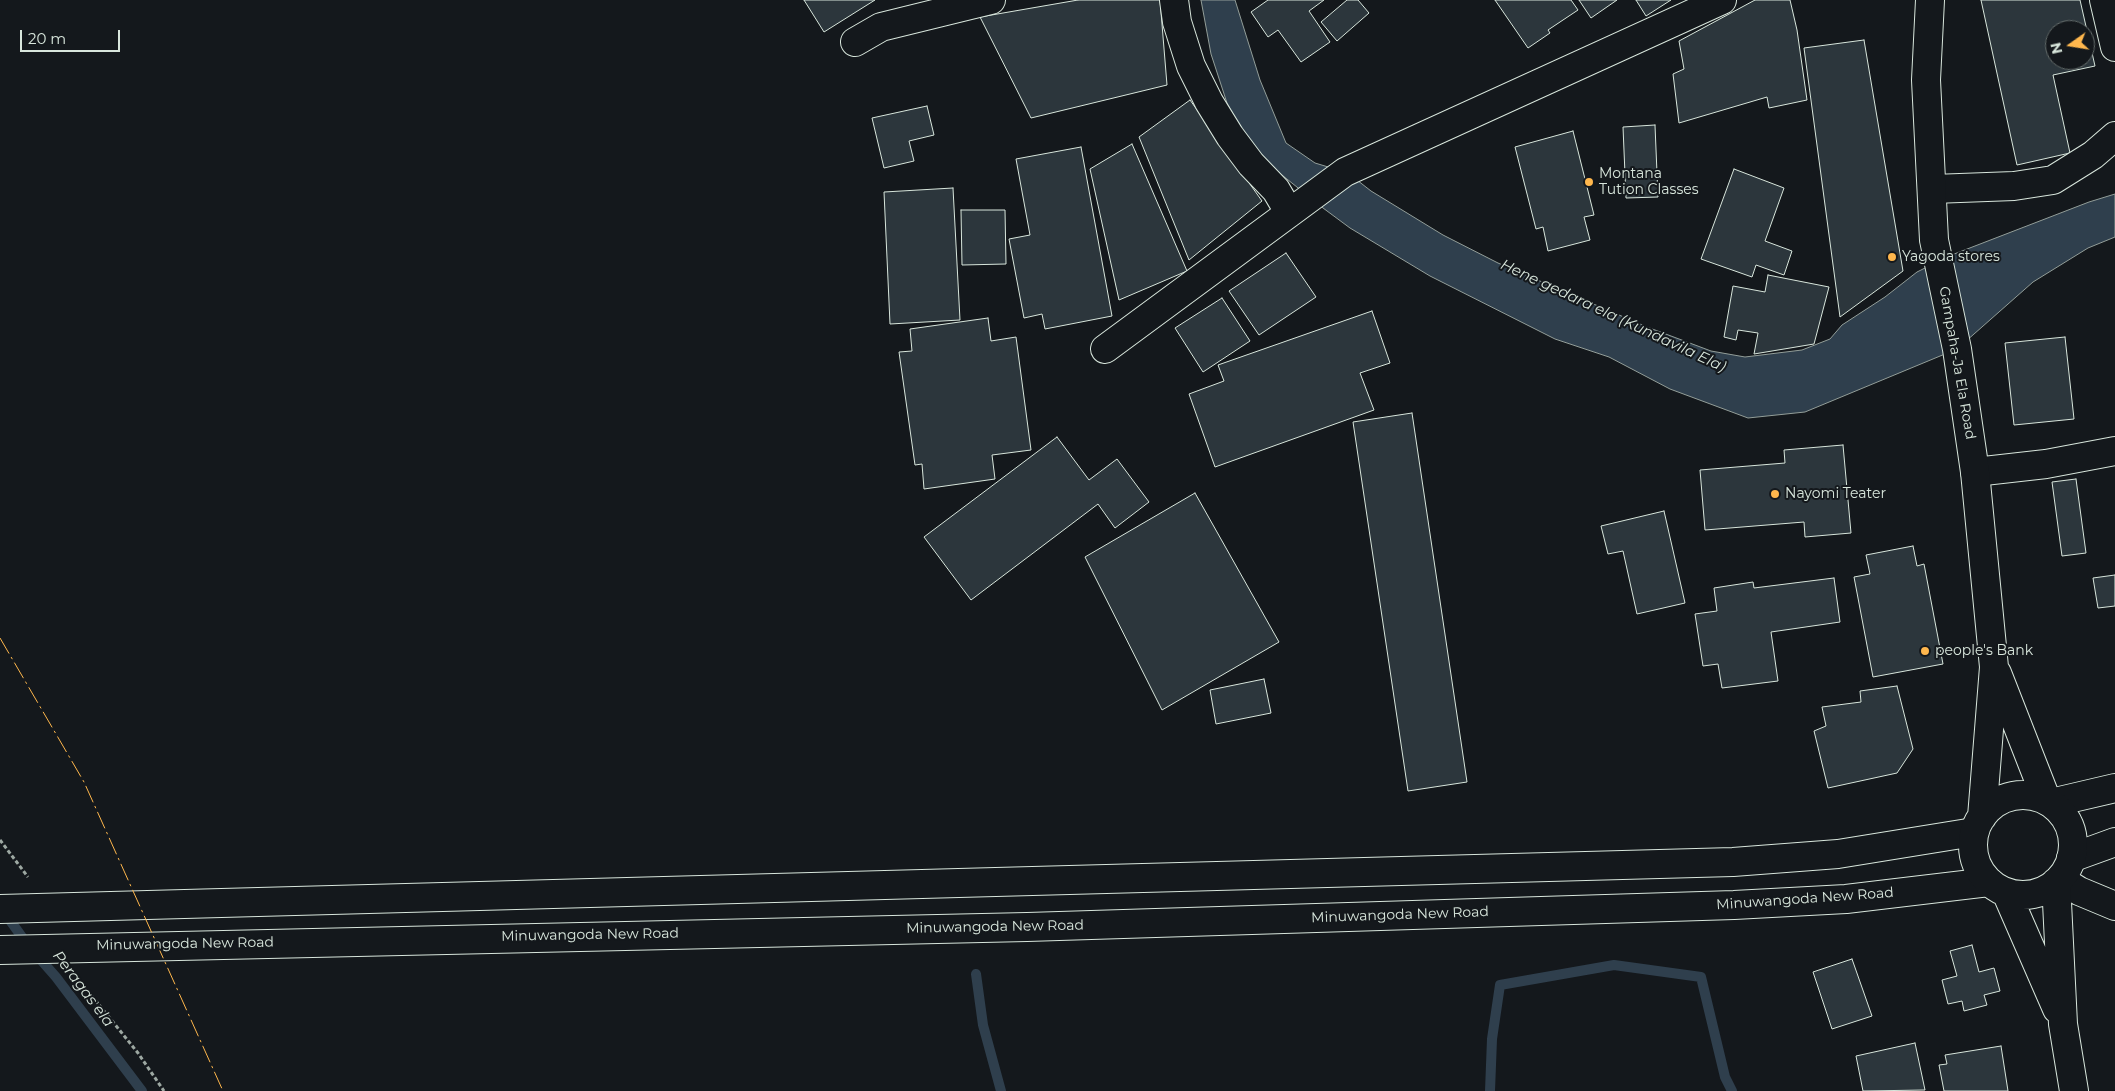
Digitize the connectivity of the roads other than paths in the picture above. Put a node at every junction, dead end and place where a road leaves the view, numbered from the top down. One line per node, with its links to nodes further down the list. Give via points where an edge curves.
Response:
1 (991, 0): 6 (main road, via 881,27)
2 (1174, 0): 10 (main road, via 1177,22 1191,66 1209,102 1251,164 1276,190)
3 (1722, 0): 10 (main road, via 1345,172)
4 (1930, 0): 9 (main road, Gampaha-Ja Ela Road, via 1926,80)
5 (2104, 0): 7 (main road)
6 (855, 42)
7 (2115, 47)
8 (2115, 136): 9 (main road, via 2093,155 2054,180 2014,186)
9 (1933, 189): 13 (main road, Gampaha-Ja Ela Road, via 1934,240 1957,350)
10 (1298, 206): 11 (main road)
11 (1105, 349)
12 (2115, 451): 13 (main road, via 2046,464)
13 (1975, 472): 14 (main road, Gampaha-Ja Ela Road)
14 (1994, 667): 16 (main road, Gampaha-Ja Ela Road); 17 (main road, Gampaha-Ja Ela Road)
15 (2115, 788): 16 (main road)
16 (2049, 802): 17 (main road, via 2031,795 2009,797 1990,807); 19 (main road, via 2070,827 2073,845)
17 (1978, 825): 20 (main road, via 1973,846 1976,864); 22 (main road, via 1871,850 1733,862)
18 (2115, 842): 19 (main road)
19 (2062, 873): 20 (main road, via 2045,890 2033,894 2019,895); 21 (main road, via 2079,891); 24 (main road)
20 (1997, 887): 23 (main road, Minuwangoda New Road, via 1734,905 1027,927); 24 (main road)
21 (2115, 906)
22 (0, 909)
23 (0, 950)
24 (2063, 1024): 25 (main road)
25 (2074, 1091)

